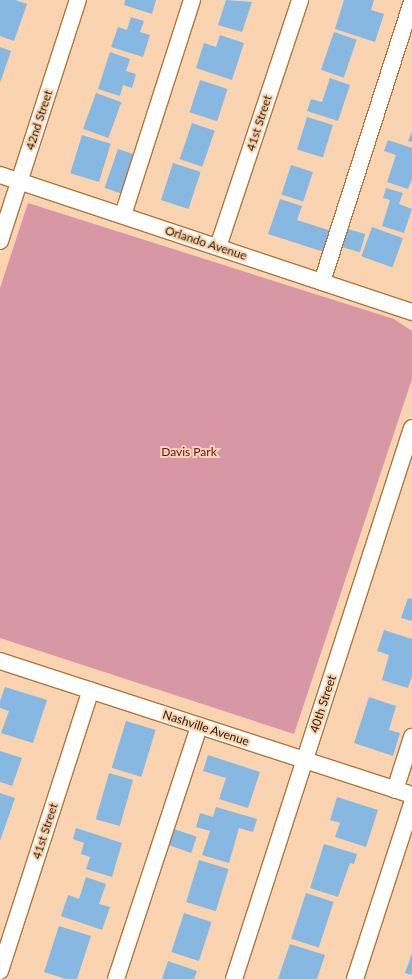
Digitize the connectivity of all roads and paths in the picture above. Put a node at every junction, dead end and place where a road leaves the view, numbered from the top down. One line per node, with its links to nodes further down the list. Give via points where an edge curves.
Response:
1 (78, 0): 6 (street, 42nd Street)
2 (192, 0): 7 (street)
3 (300, 0): 9 (street, 41st Street)
4 (412, 2): 10 (street)
5 (0, 174): 6 (street, Orlando Avenue)
6 (19, 181): 7 (street, Orlando Avenue); 8 (street, 42nd Street)
7 (122, 215): 9 (street, Orlando Avenue)
8 (0, 241)
9 (218, 247): 10 (street, Orlando Avenue)
10 (322, 282): 11 (street, Orlando Avenue)
11 (412, 312)
12 (412, 428): 17 (street, 40th Street)
13 (0, 661): 14 (street, Nashville Avenue)
14 (90, 690): 15 (street, Nashville Avenue); 21 (street, 41st Street)
15 (199, 726): 17 (street, Nashville Avenue); 22 (street)
16 (412, 737): 18 (street)
17 (305, 760): 18 (street, Nashville Avenue); 23 (street, 40th Street)
18 (395, 790): 19 (street, Nashville Avenue)
19 (412, 795)
20 (412, 804): 24 (street)
21 (0, 971)
22 (116, 979)
23 (234, 979)
24 (355, 979)

